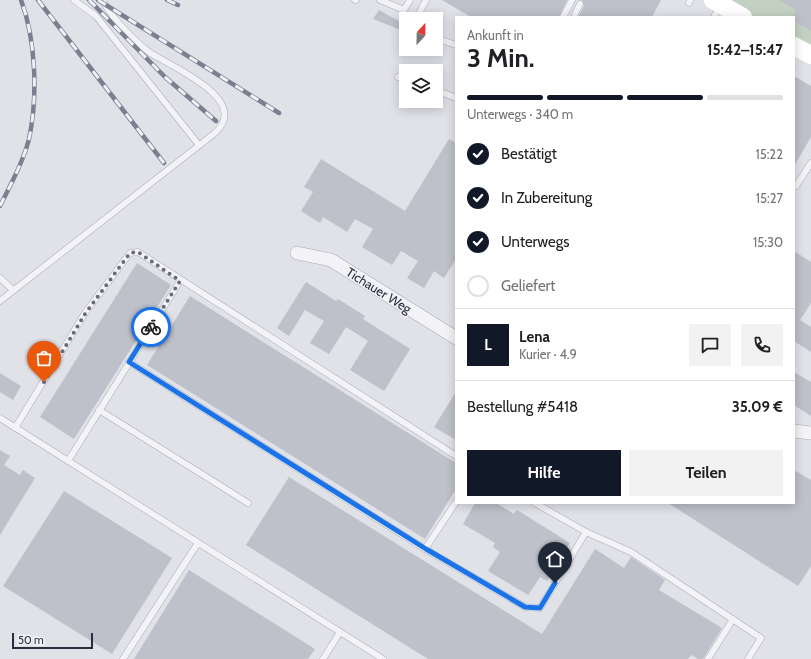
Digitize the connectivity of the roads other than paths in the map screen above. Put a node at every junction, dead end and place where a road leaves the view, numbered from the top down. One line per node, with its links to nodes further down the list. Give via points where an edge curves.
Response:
1 (74, 0): 19 (lane, via 96,16)
2 (103, 0): 19 (lane, via 107,10 148,51 201,83 218,98 225,113 222,124)
3 (380, 0): 4 (lane, via 404,10)
4 (410, 0)
5 (426, 0): 9 (lane)
6 (572, 0): 11 (lane)
7 (580, 4): 10 (lane)
8 (716, 7): 12 (street)
9 (420, 12)
10 (575, 14)
11 (563, 16)
12 (740, 16)
13 (443, 40): 14 (lane)
14 (455, 45)
15 (795, 47): 16 (street)
16 (811, 55)
17 (443, 93): 18 (lane)
18 (455, 98)
19 (199, 145): 25 (lane)
20 (811, 163): 21 (lane)
21 (796, 186)
22 (297, 253): 27 (street, Tichauer Weg, via 331,260)
23 (0, 278): 25 (lane)
24 (180, 281): 28 (lane); 31 (lane, via 138,252 130,253 78,324); 34 (lane)
25 (13, 290): 26 (lane)
26 (0, 301)
27 (455, 337)
28 (129, 362): 29 (lane); 41 (lane)
29 (99, 410): 35 (lane); 36 (lane)
30 (0, 418): 31 (lane)
31 (15, 428): 35 (lane)
32 (795, 432): 33 (street)
33 (811, 433)
34 (455, 455)
35 (68, 461): 40 (lane)
36 (248, 503)
37 (455, 504): 41 (lane)
38 (537, 504): 39 (lane)
39 (586, 532): 41 (lane, via 540,608 525,607); 42 (lane, via 631,552)
40 (198, 543): 43 (lane); 44 (lane)
41 (426, 549)
42 (733, 619): 47 (lane); 48 (lane, via 761,638)
43 (340, 632): 45 (lane); 46 (lane)
44 (124, 659)
45 (323, 659)
46 (383, 659)
47 (708, 659)
48 (748, 659)

